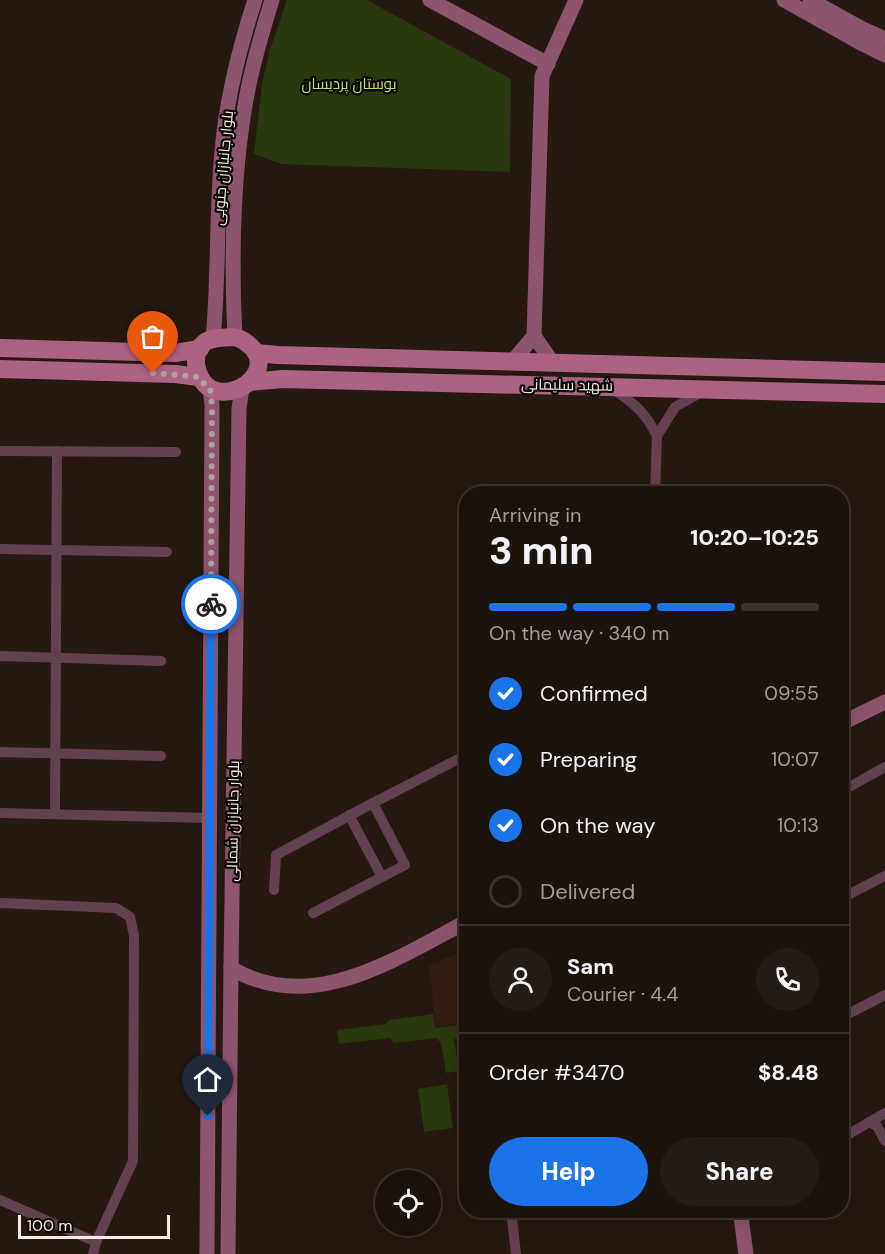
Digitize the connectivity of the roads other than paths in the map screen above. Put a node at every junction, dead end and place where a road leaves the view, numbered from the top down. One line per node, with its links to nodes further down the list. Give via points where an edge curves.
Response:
1 (255, 0): 12 (main road, بلوار جانبازان جنوبی, via 231,85 217,216 216,302)
2 (272, 0): 11 (main road, بلوار جانبازان جنوبی, via 248,88 238,152)
3 (430, 0): 9 (main road)
4 (576, 0): 9 (main road)
5 (784, 0): 8 (main road)
6 (810, 0): 7 (main road)
7 (885, 39)
8 (885, 54)
9 (548, 64): 10 (main road, via 542,76)
10 (534, 336): 15 (main road); 16 (main road)
11 (235, 337): 12 (main road); 14 (main road)
12 (206, 344): 13 (main road, via 176,353); 19 (main road, via 196,358)
13 (0, 348)
14 (256, 353): 15 (main road, شهید سلیمانی); 20 (main road, via 258,367 254,378)
15 (512, 362): 16 (main road, شهید سلیمانی)
16 (553, 363): 18 (main road, شهید سلیمانی)
17 (0, 369): 19 (main road, via 175,374)
18 (885, 372)
19 (205, 382): 20 (main road, via 215,391 223,392); 47 (main road, بلوار جانبازان شمالی, via 212,405)
20 (245, 385): 21 (main road, شهید سلیمانی, via 283,379); 55 (main road, بلوار جانبازان شمالی, via 239,404)
21 (609, 386): 22 (main road, شهید سلیمانی); 24 (street, via 640,409)
22 (708, 389): 23 (main road, شهید سلیمانی); 24 (street, via 675,407)
23 (885, 394)
24 (657, 436): 28 (street)
25 (0, 451): 26 (street)
26 (57, 451): 27 (street); 30 (street)
27 (176, 452)
28 (655, 486)
29 (0, 549): 30 (street)
30 (56, 549): 31 (street); 33 (street)
31 (167, 552)
32 (0, 656): 33 (street)
33 (56, 658): 34 (street); 38 (street)
34 (161, 661)
35 (885, 702): 36 (main road)
36 (849, 720)
37 (0, 752): 38 (street)
38 (55, 754): 39 (street); 45 (street)
39 (161, 756)
40 (459, 759): 43 (street)
41 (885, 767): 42 (street)
42 (849, 787)
43 (373, 803): 46 (street); 49 (street, via 405,865)
44 (0, 813): 45 (street)
45 (55, 813): 47 (street)
46 (349, 815): 49 (street); 50 (street, via 276,855)
47 (210, 818): 67 (main road, بلوار جانبازان شمالی)
48 (885, 876): 51 (street)
49 (382, 877): 53 (street)
50 (274, 890)
51 (849, 894)
52 (0, 903): 65 (street, via 116,908 130,917 134,936 133,1161)
53 (313, 913)
54 (459, 926): 55 (main road, via 386,964 336,983 314,986 261,982)
55 (231, 968): 68 (main road, بلوار جانبازان شمالی)
56 (885, 995): 57 (street)
57 (849, 1013)
58 (885, 1113): 59 (street)
59 (869, 1122): 60 (street); 61 (street, via 877,1126)
60 (849, 1134)
61 (885, 1141)
62 (0, 1200): 65 (street)
63 (512, 1218): 69 (street)
64 (741, 1218): 70 (main road)
65 (96, 1242): 66 (street)
66 (93, 1254)
67 (207, 1254)
68 (228, 1254)
69 (516, 1254)
70 (746, 1254)

